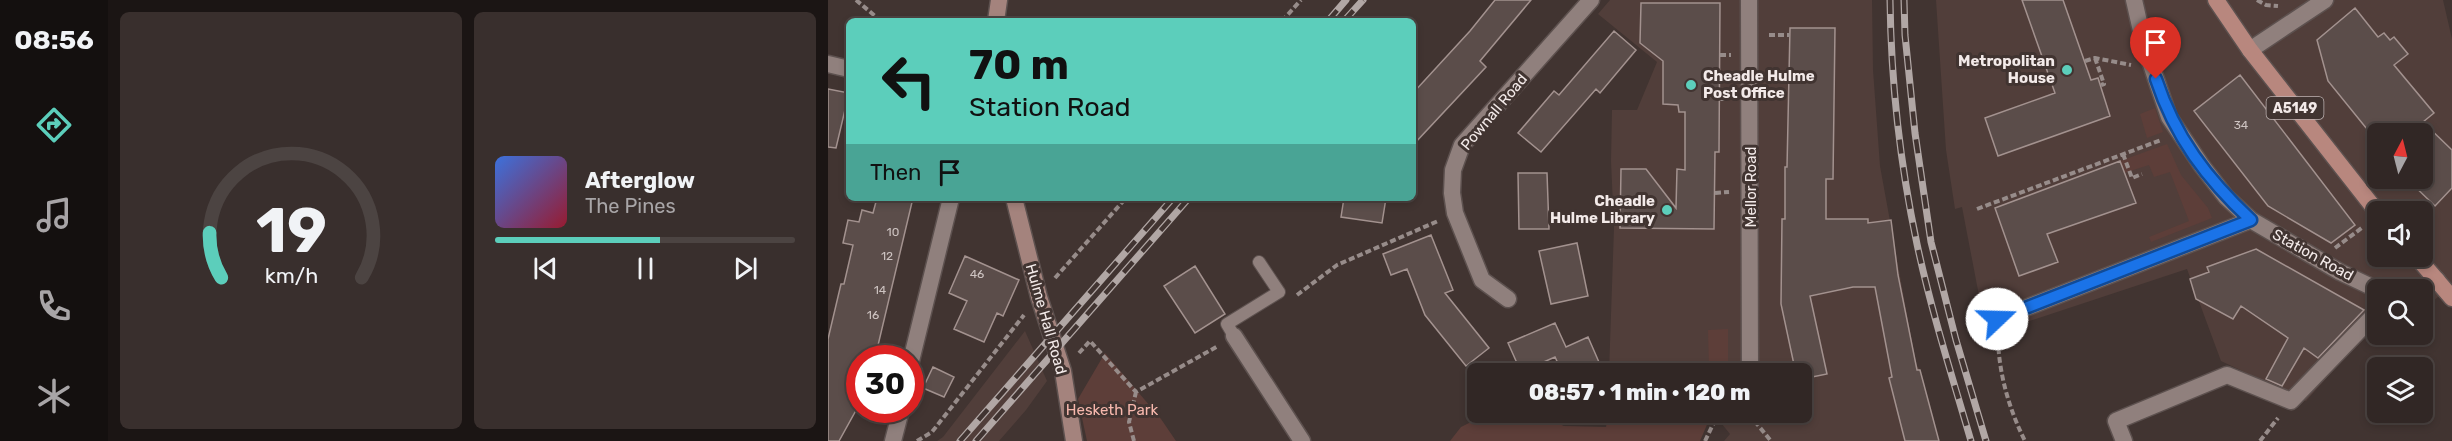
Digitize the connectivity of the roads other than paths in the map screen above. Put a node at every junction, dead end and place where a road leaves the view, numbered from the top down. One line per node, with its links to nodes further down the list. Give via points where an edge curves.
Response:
1 (999, 0): 7 (main road)
2 (1591, 0): 21 (street, Pownall Road, via 1462,145 1453,170 1455,213 1482,280)
3 (1749, 0): 26 (street, Mellor Road)
4 (2134, 0): 14 (street, Station Road, via 2169,117 2226,197)
5 (2216, 0): 8 (main road, A5149)
6 (2325, 0): 8 (street)
7 (996, 18)
8 (2250, 50): 13 (main road, A5149)
9 (828, 64): 10 (street)
10 (846, 68)
11 (950, 201): 25 (street)
12 (1015, 201): 29 (main road, Hulme Hall Road, via 1063,371)
13 (2367, 210)
14 (2251, 220): 19 (street, Station Road); 22 (street)
15 (1259, 262): 24 (lane, via 1279,292 1227,324)
16 (2426, 267): 17 (main road)
17 (2437, 280): 18 (street); 20 (main road)
18 (2433, 282)
19 (2367, 285)
20 (2452, 298)
21 (1508, 299)
22 (1997, 319)
23 (2367, 322): 31 (street, via 2291,401 2227,375 2116,421)
24 (1234, 336): 30 (street)
25 (915, 345)
26 (1750, 363)
27 (898, 423): 28 (street)
28 (893, 441)
29 (1074, 441)
30 (1302, 441)
31 (2124, 441)

